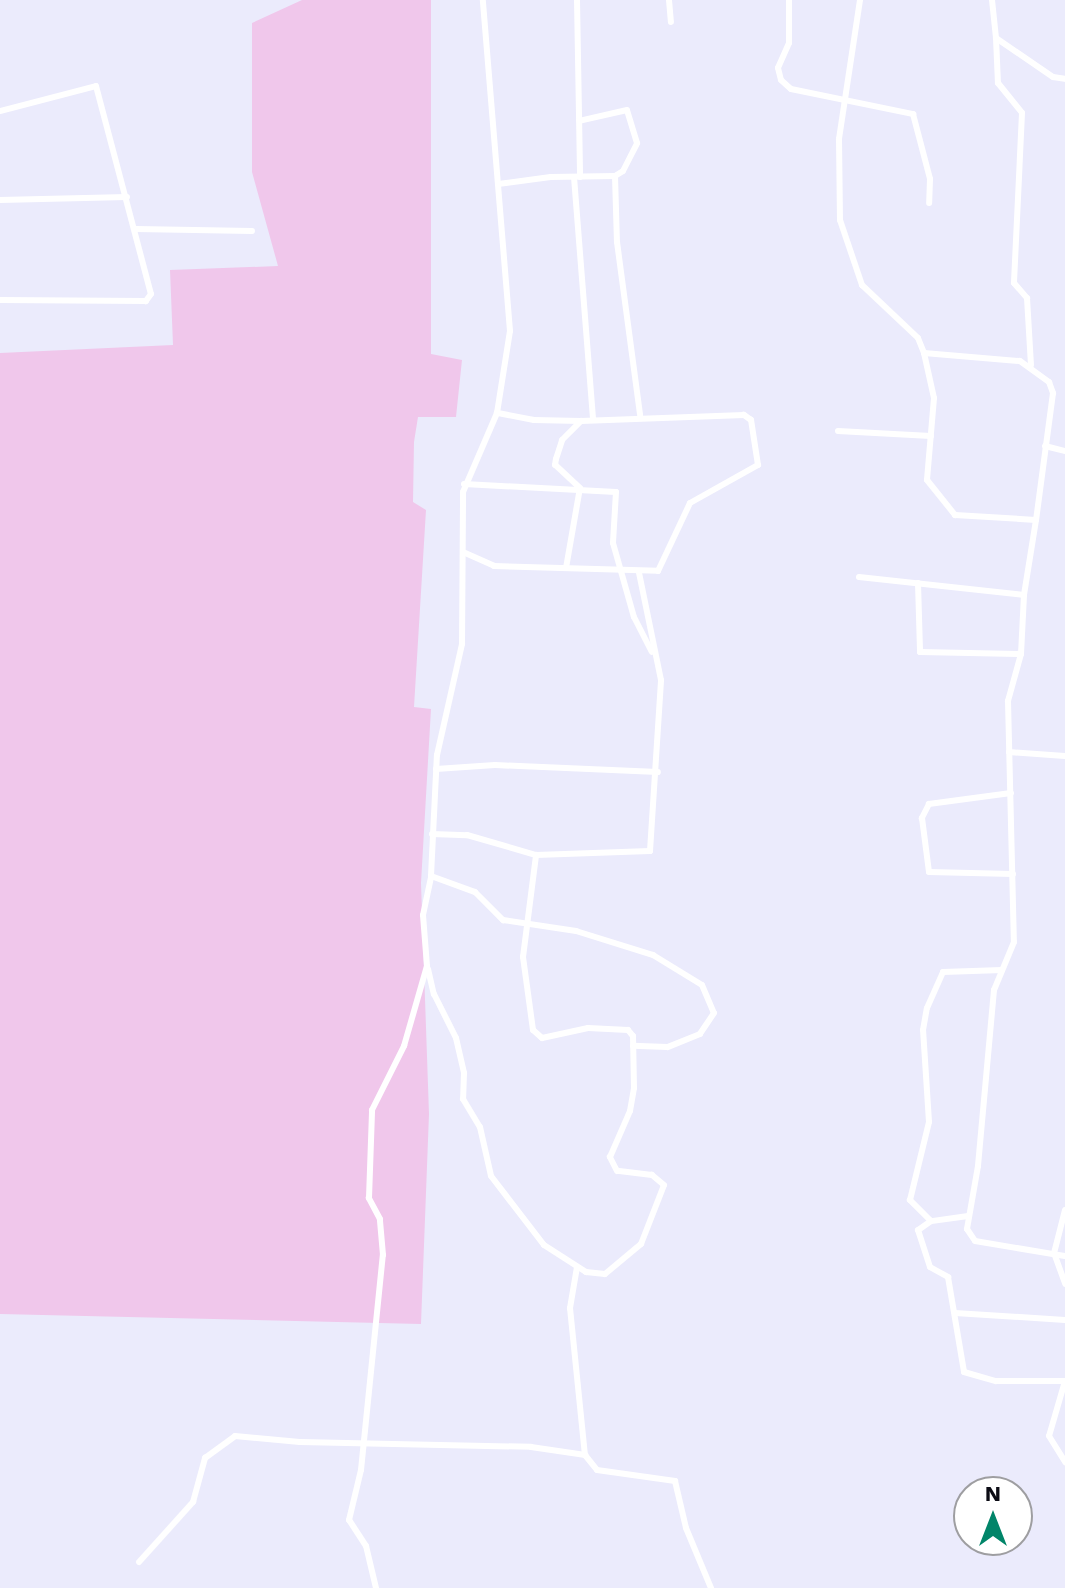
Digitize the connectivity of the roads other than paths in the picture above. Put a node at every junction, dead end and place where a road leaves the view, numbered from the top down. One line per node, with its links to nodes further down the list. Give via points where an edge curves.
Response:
1 (483, 0): 15 (street)
2 (577, 0): 12 (street)
3 (669, 0): 7 (street)
4 (789, 0): 10 (street, via 789,43 778,68 781,80 791,89)
5 (860, 0): 10 (street)
6 (992, 0): 8 (street)
7 (671, 22)
8 (996, 38): 9 (street, via 1053,77); 23 (street, via 998,83 1022,113 1014,283 1027,298)
9 (1065, 79)
10 (845, 102): 18 (street, via 917,118 920,156 932,191); 22 (street, via 839,139 840,220 862,285 918,338)
11 (0, 111): 16 (street, via 96,86)
12 (579, 121): 13 (street, via 627,110 636,151); 14 (street)
13 (615, 176): 14 (street); 25 (street, via 617,242)
14 (577, 177): 15 (street); 26 (street)
15 (498, 184): 24 (street, via 511,306)
16 (127, 197): 17 (street); 19 (street)
17 (0, 200)
18 (929, 203)
19 (136, 229): 20 (street); 21 (street, via 151,294 146,301)
20 (252, 231)
21 (0, 300)
22 (924, 353): 23 (street); 29 (street, via 934,398)
23 (1031, 365): 30 (street, via 1053,393)
24 (497, 413): 27 (street); 32 (street)
25 (640, 415): 26 (street); 38 (street, via 749,417 758,465 690,503 658,571)
26 (593, 418): 27 (street)
27 (581, 421): 33 (street, via 562,440 555,465)
28 (838, 431): 29 (street)
29 (931, 436): 34 (street, via 927,480 949,512)
30 (1045, 446): 31 (street); 34 (street)
31 (1065, 451)
32 (464, 484): 33 (street); 35 (street)
33 (580, 488): 36 (street); 37 (street, via 616,492 613,543)
34 (1036, 520): 41 (street)
35 (463, 552): 36 (street, via 494,566); 46 (street, via 462,644 442,717)
36 (566, 568): 37 (street)
37 (624, 569): 38 (street); 43 (street, via 634,617)
38 (639, 573): 43 (street)
39 (859, 577): 40 (street)
40 (918, 583): 41 (street); 42 (street, via 920,652)
41 (1024, 595): 42 (street)
42 (1021, 654): 44 (street, via 1009,689)
43 (656, 658): 47 (street, via 661,680)
44 (1009, 752): 45 (street); 48 (street)
45 (1065, 756)
46 (436, 769): 47 (street, via 495,765); 49 (street)
47 (658, 772): 50 (street, via 650,851)
48 (1011, 793): 51 (street); 51 (street, via 929,804 922,818 929,872)
49 (432, 834): 50 (street, via 467,835); 52 (street)
50 (536, 855): 53 (street)
51 (1013, 874): 55 (street, via 1014,942)
52 (431, 876): 53 (street, via 480,895 503,920); 54 (street, via 423,915)
53 (525, 923): 56 (street, via 524,972 536,1036 620,1028 633,1036); 56 (street, via 576,931 653,955 702,985 714,1013 700,1034 667,1047)
54 (427, 966): 62 (street, via 456,1038 463,1099 480,1127 491,1176 544,1245); 67 (street, via 404,1046 372,1110 369,1198 380,1219 383,1255)
55 (1002, 970): 58 (street, via 994,990 978,1166); 59 (street, via 943,972 927,1008 923,1030 929,1122 910,1200)
56 (633, 1046): 62 (street, via 630,1111 610,1157 622,1174 657,1177 663,1192 632,1253 605,1274)
57 (1065, 1210): 60 (street)
58 (968, 1216): 59 (street); 60 (street, via 969,1236 975,1241)
59 (931, 1221): 64 (street, via 918,1230 919,1239 930,1254 930,1267 948,1277)
60 (1054, 1253): 61 (street); 63 (street)
61 (1065, 1256)
62 (577, 1267): 68 (street, via 570,1308)
63 (1065, 1284)
64 (955, 1313): 65 (street); 66 (street, via 964,1372 987,1381)
65 (1065, 1320)
66 (1065, 1381): 69 (street, via 1049,1436)
67 (364, 1443): 68 (street, via 531,1447); 70 (street, via 288,1442 254,1434 225,1440 205,1458 193,1502 180,1522); 71 (street, via 349,1520 366,1546)
68 (585, 1455): 72 (street, via 597,1470 675,1481 686,1528)
69 (1065, 1462)
70 (139, 1562)
71 (376, 1588)
72 (711, 1588)

